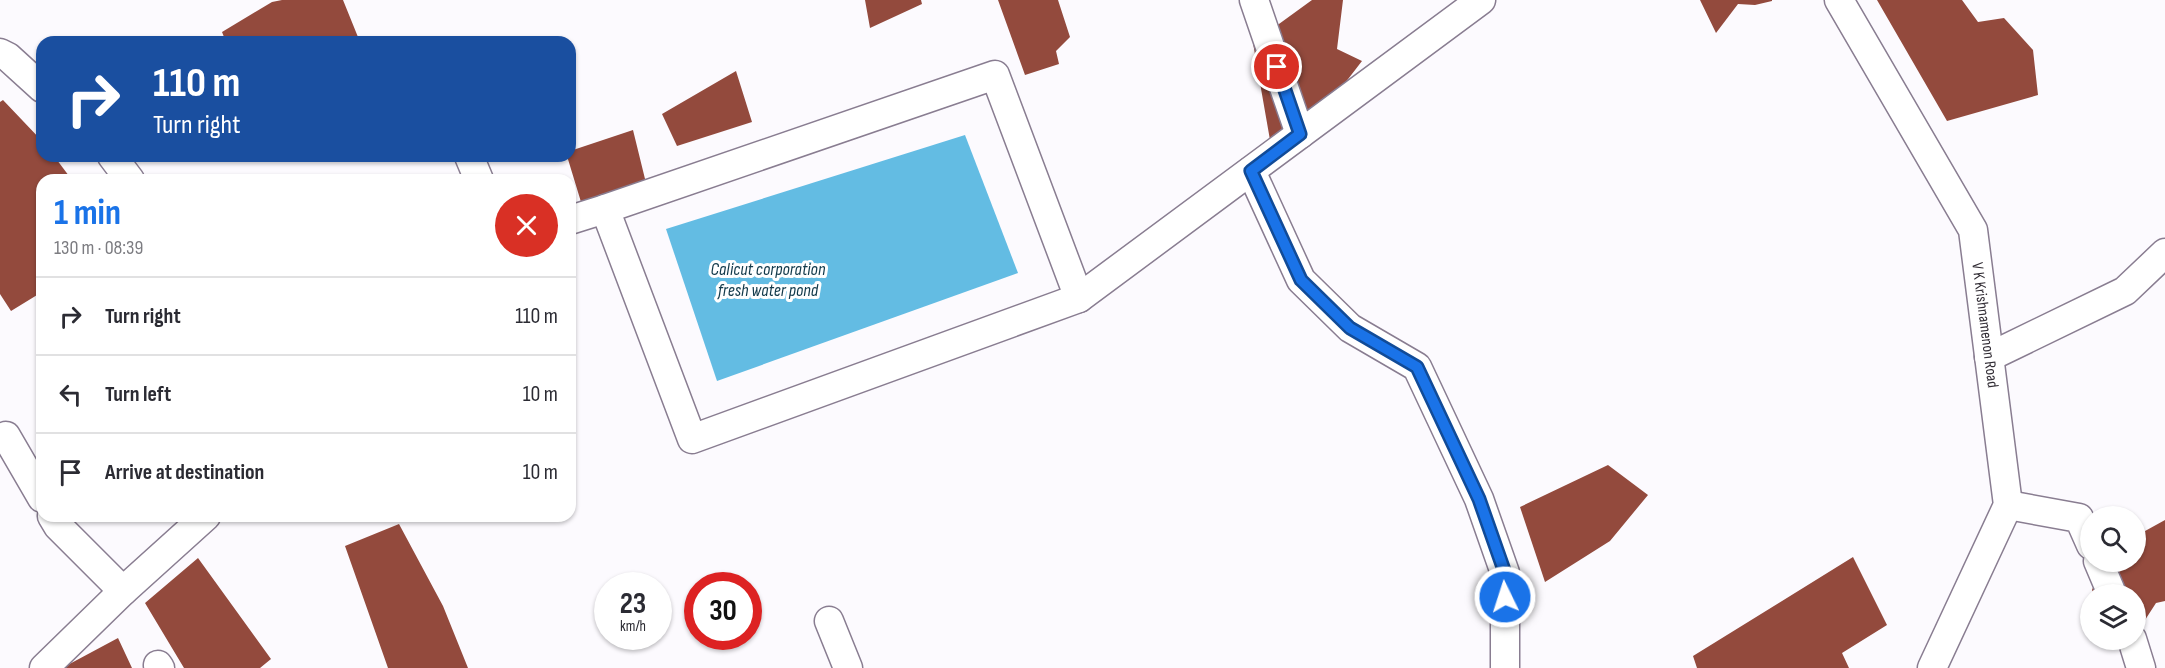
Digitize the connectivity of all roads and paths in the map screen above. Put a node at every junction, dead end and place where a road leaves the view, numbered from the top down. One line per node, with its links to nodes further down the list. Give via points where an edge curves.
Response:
1 (1254, 0): 6 (street)
2 (1481, 0): 6 (street)
3 (1839, 0): 12 (street, V K Krishnamenon Road, via 1973,230)
4 (0, 53): 5 (street)
5 (36, 83)
6 (1300, 134): 7 (street)
7 (1251, 171): 11 (street); 24 (street, via 1301,280 1350,328 1417,367 1479,499 1505,573)
8 (605, 209): 9 (street); 11 (street, via 995,75); 11 (street, via 692,439)
9 (576, 218)
10 (2165, 253): 12 (street, via 2125,291)
11 (1080, 298)
12 (1989, 357): 15 (street, V K Krishnamenon Road)
13 (6, 436): 14 (street)
14 (36, 488)
15 (2008, 505): 16 (street); 25 (street)
16 (2080, 520)
17 (56, 522): 19 (street)
18 (199, 522): 19 (street)
19 (123, 591): 22 (street)
20 (829, 621): 23 (street)
21 (2135, 650): 26 (street)
22 (44, 668)
23 (848, 668)
24 (1505, 668)
25 (1932, 668)
26 (2141, 668)

